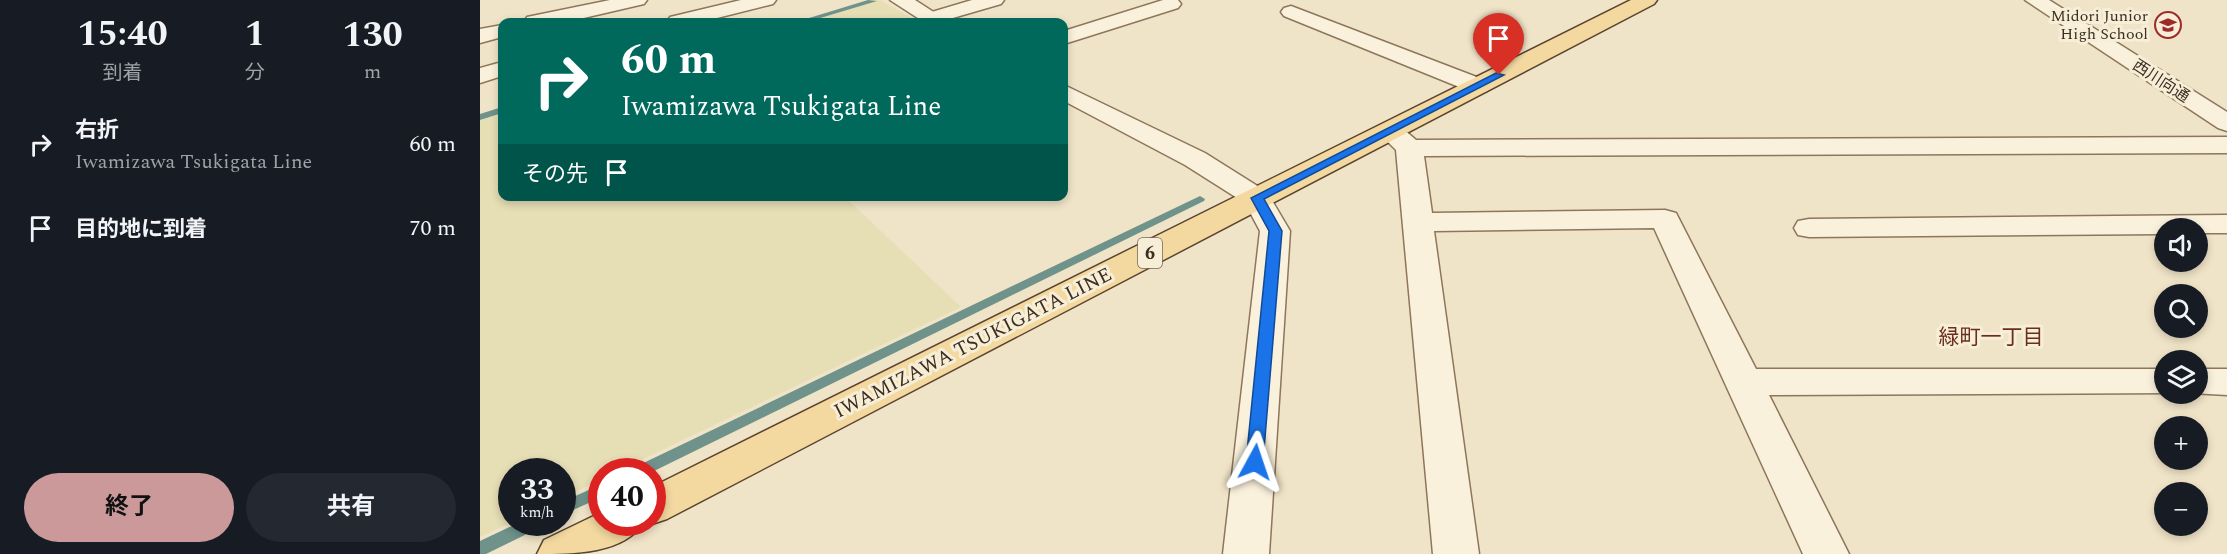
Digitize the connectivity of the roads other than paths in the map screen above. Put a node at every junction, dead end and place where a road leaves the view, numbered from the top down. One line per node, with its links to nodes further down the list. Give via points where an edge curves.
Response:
1 (636, 0): 8 (street)
2 (766, 0): 11 (street)
3 (900, 0): 12 (street)
4 (993, 0): 13 (street)
5 (1647, 0): 19 (main road, IWAMIZAWA TSUKIGATA LINE / 6)
6 (2035, 0): 21 (street, 西川向通)
7 (1171, 4): 16 (street)
8 (573, 12): 10 (street)
9 (1291, 12): 19 (street)
10 (550, 18)
11 (694, 18)
12 (932, 18)
13 (941, 18)
14 (498, 32): 15 (street)
15 (480, 36)
16 (1068, 37)
17 (498, 70): 18 (street)
18 (480, 76)
19 (1478, 86): 22 (main road, IWAMIZAWA TSUKIGATA LINE / 6)
20 (1068, 94): 24 (street, via 1195,159)
21 (2227, 123)
22 (1399, 140): 23 (street); 24 (main road, IWAMIZAWA TSUKIGATA LINE / 6); 25 (street)
23 (2227, 145)
24 (1257, 198): 32 (main road, IWAMIZAWA TSUKIGATA LINE / 6); 35 (street, via 1275,231)
25 (1420, 222): 28 (street, via 1665,219); 36 (street)
26 (2227, 224): 27 (street)
27 (1809, 228)
28 (1744, 382): 29 (street); 37 (street)
29 (2154, 382)
30 (2208, 382): 31 (street)
31 (2227, 382)
32 (666, 500)
33 (595, 536): 34 (main road)
34 (560, 554)
35 (1246, 554)
36 (1456, 554)
37 (1826, 554)

